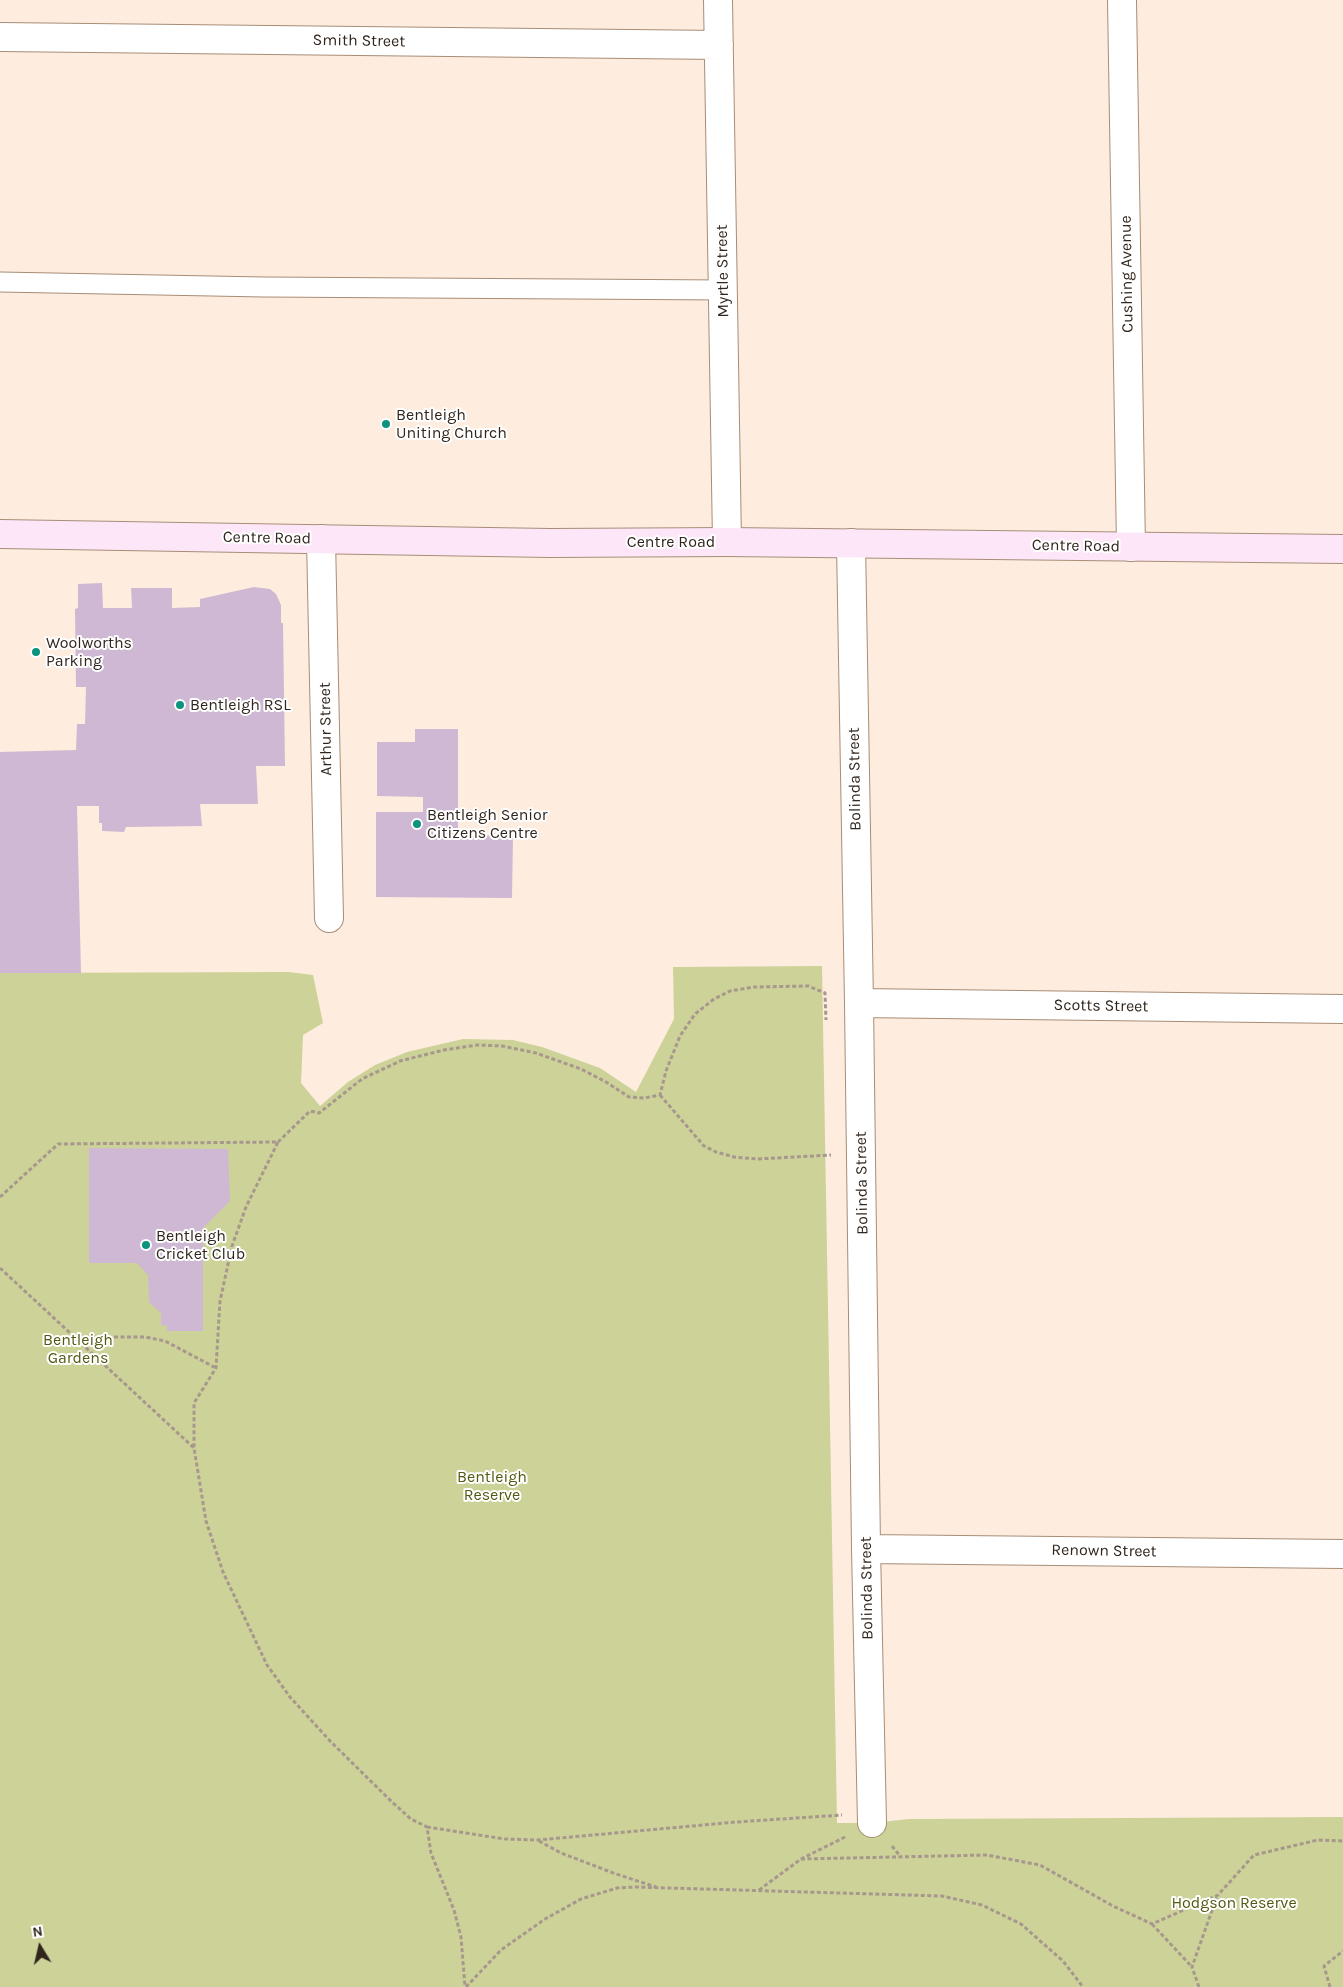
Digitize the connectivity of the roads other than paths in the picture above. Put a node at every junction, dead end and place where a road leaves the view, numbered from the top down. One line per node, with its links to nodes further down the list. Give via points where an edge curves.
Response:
1 (718, 0): 4 (street, Myrtle Street)
2 (1122, 0): 11 (street, Cushing Avenue)
3 (0, 37): 4 (street, Smith Street)
4 (718, 45): 6 (street, Myrtle Street)
5 (0, 282): 6 (lane)
6 (724, 290): 9 (street, Myrtle Street)
7 (0, 534): 8 (main road, Centre Road)
8 (321, 539): 9 (main road, Centre Road); 13 (street, Arthur Street)
9 (727, 542): 10 (main road, Centre Road)
10 (851, 544): 11 (main road, Centre Road); 14 (street, Bolinda Street)
11 (1131, 547): 12 (main road, Centre Road)
12 (1343, 549)
13 (329, 918)
14 (859, 1003): 15 (street, Scotts Street); 16 (street, Bolinda Street)
15 (1343, 1009)
16 (866, 1549): 17 (street, Renown Street); 18 (street, Bolinda Street)
17 (1343, 1554)
18 (872, 1824)

